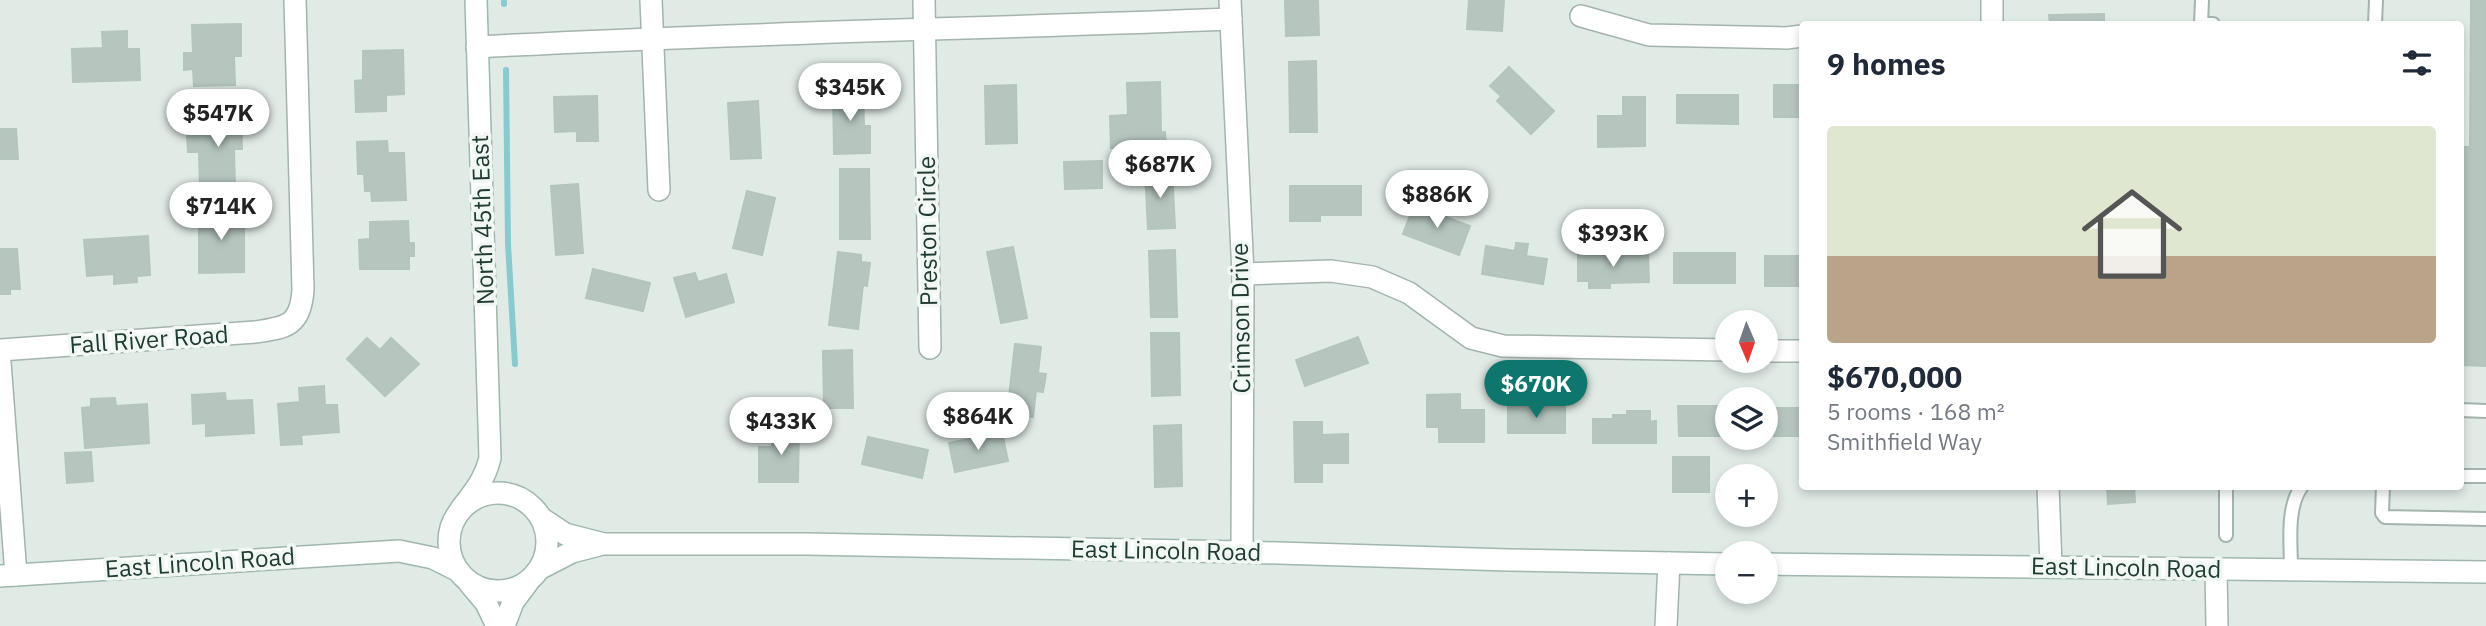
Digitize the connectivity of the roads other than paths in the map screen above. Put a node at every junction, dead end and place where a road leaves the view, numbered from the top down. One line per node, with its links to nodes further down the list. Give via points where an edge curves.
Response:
1 (295, 0): 20 (street, Fall River Road, via 303,289 296,320 281,329 255,332)
2 (476, 0): 16 (street, North 45th East)
3 (651, 0): 15 (street)
4 (925, 0): 13 (street, Preston Circle)
5 (1992, 0): 10 (street)
6 (2202, 0): 11 (lane)
7 (2376, 0): 12 (lane)
8 (1230, 10): 13 (street); 18 (street, Crimson Drive)
9 (1581, 16): 14 (street, via 1649,35)
10 (1992, 21)
11 (2201, 21)
12 (2375, 21)
13 (926, 31): 15 (street); 19 (street, Preston Circle)
14 (1799, 36)
15 (652, 37): 16 (street); 17 (street)
16 (477, 47): 27 (street, North 45th East)
17 (659, 190)
18 (1242, 274): 21 (street, via 1331,271 1372,277 1409,293 1471,338 1503,346); 41 (street, Crimson Drive)
19 (930, 348)
20 (0, 350)
21 (1715, 350)
22 (1778, 351): 23 (street)
23 (1799, 351)
24 (0, 362): 50 (street)
25 (2464, 410): 26 (lane)
26 (2486, 411)
27 (491, 440): 34 (street, North 45th East, via 501,472); 35 (street, North 45th East, via 486,472)
28 (2464, 476): 29 (lane)
29 (2486, 476)
30 (2048, 490): 45 (street)
31 (2226, 490): 38 (lane)
32 (2299, 490): 47 (lane, via 2292,509)
33 (2383, 490): 37 (lane, via 2385,517)
34 (521, 498): 35 (street, via 489,493 474,499); 36 (street)
35 (457, 515): 40 (street, East Lincoln Road, via 420,545); 51 (street, via 448,538 450,555)
36 (541, 518): 39 (street, East Lincoln Road, via 565,534); 49 (street, via 548,542)
37 (2486, 519)
38 (2226, 535)
39 (604, 544): 41 (street, East Lincoln Road); 49 (street, East Lincoln Road, via 572,552)
40 (399, 551): 50 (street, East Lincoln Road); 51 (street, East Lincoln Road, via 433,558)
41 (1242, 552): 42 (street, East Lincoln Road)
42 (1669, 563): 43 (street, East Lincoln Road); 54 (street)
43 (1715, 564)
44 (1778, 564): 45 (street, East Lincoln Road)
45 (2051, 566): 46 (street, East Lincoln Road)
46 (2216, 569): 47 (street, East Lincoln Road); 55 (street)
47 (2291, 569): 48 (street, East Lincoln Road)
48 (2486, 572)
49 (536, 574): 51 (street, via 516,589 499,592 483,590); 53 (street, via 513,602)
50 (8, 575)
51 (462, 576): 52 (street, via 486,603)
52 (497, 626)
53 (505, 626)
54 (1666, 626)
55 (2217, 626)

